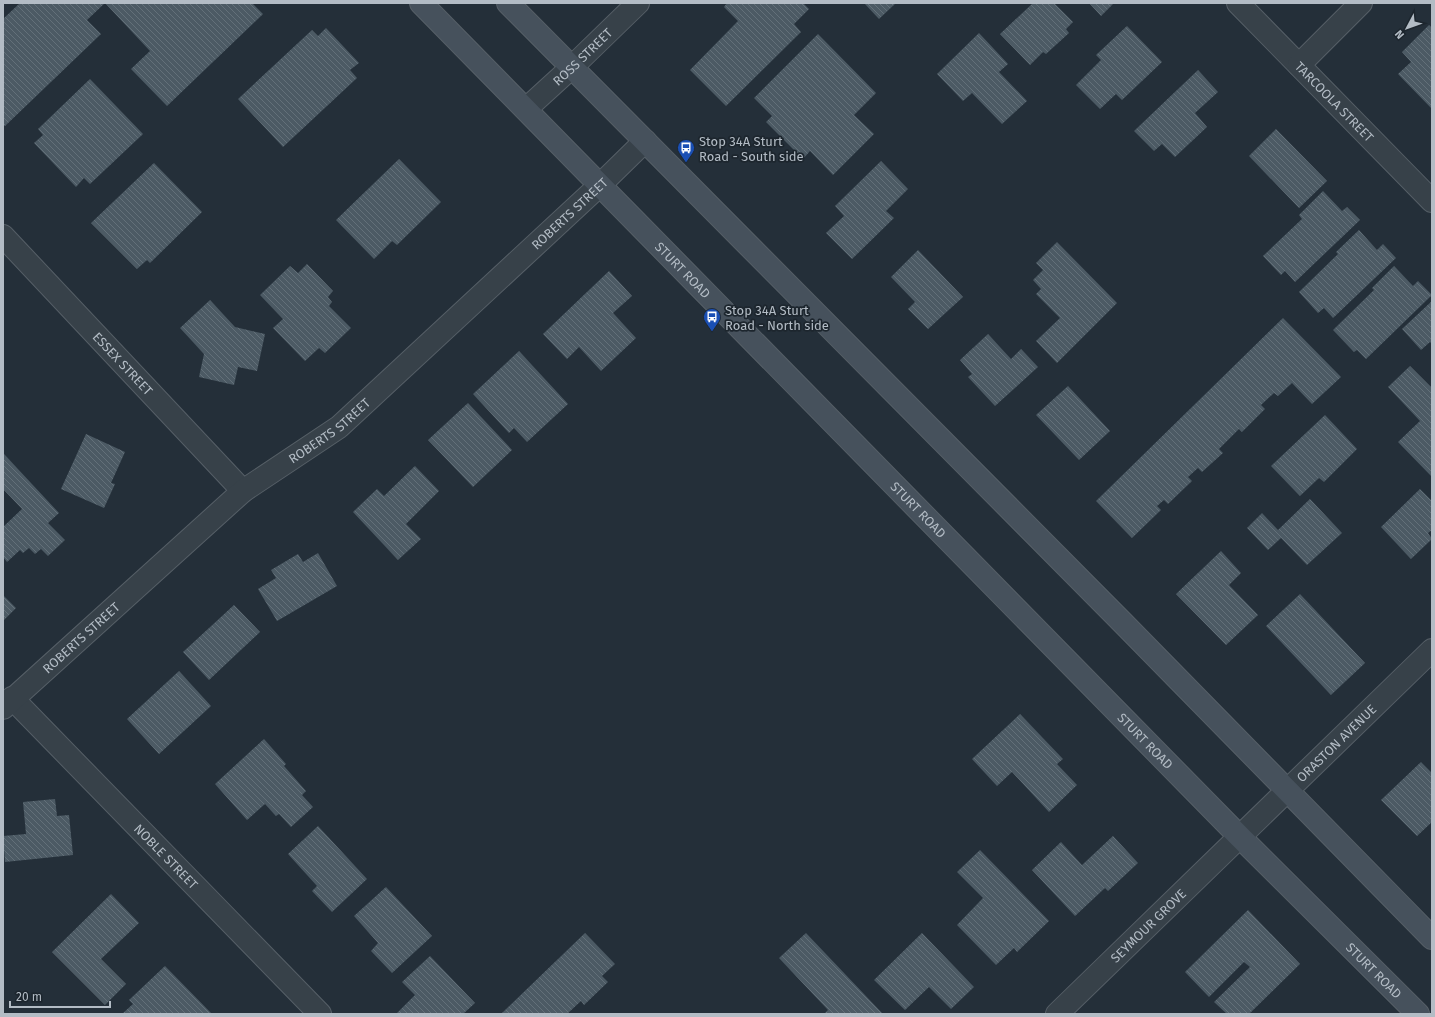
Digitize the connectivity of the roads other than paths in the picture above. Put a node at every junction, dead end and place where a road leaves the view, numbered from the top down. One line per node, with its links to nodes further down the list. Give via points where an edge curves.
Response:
1 (421, 3): 8 (main road, STURT ROAD)
2 (508, 3): 7 (main road)
3 (638, 3): 7 (street, ROSS STREET)
4 (1238, 3): 6 (street, TARCOOLA STREET)
5 (1361, 3): 6 (street)
6 (1298, 65): 11 (street, TARCOOLA STREET)
7 (572, 67): 8 (street, ROSS STREET); 9 (main road)
8 (526, 109): 10 (main road, STURT ROAD)
9 (645, 141): 10 (street, ROBERTS STREET); 16 (main road)
10 (600, 185): 13 (street, ROBERTS STREET, via 339,427); 17 (main road, STURT ROAD)
11 (1432, 201)
12 (3, 236): 13 (street, ESSEX STREET)
13 (244, 491): 15 (street, ROBERTS STREET)
14 (1432, 650): 16 (street, ORASTON AVENUE)
15 (8, 703): 19 (street, NOBLE STREET)
16 (1288, 790): 17 (street, ORASTON AVENUE); 18 (main road)
17 (1240, 837): 20 (street, SEYMOUR GROVE); 21 (main road, STURT ROAD)
18 (1432, 938)
19 (320, 1014)
20 (1057, 1014)
21 (1418, 1014)

